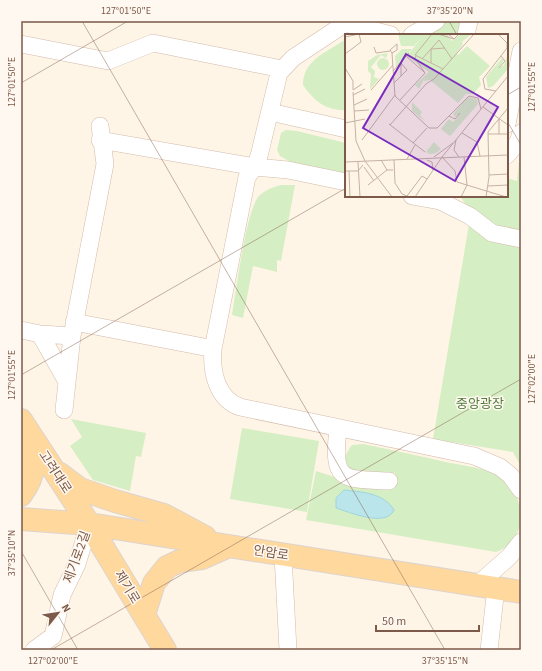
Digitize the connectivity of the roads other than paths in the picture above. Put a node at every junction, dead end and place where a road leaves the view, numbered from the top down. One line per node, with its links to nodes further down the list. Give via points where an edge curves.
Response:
1 (436, 21): 5 (street)
2 (469, 21): 6 (street)
3 (347, 22): 4 (street); 9 (street, via 293,58)
4 (388, 34)
5 (414, 34)
6 (466, 34)
7 (21, 44): 9 (street, via 108,61 153,44)
8 (521, 51): 11 (street)
9 (282, 69): 10 (street, via 277,77)
10 (270, 112): 12 (street); 15 (street)
11 (508, 119)
12 (345, 129)
13 (521, 133): 14 (street, via 518,142)
14 (508, 154)
15 (255, 167): 16 (street, via 288,170); 19 (street, via 100,133 105,164); 26 (street, via 247,178 213,350 216,381 226,399 235,406)
16 (345, 182)
17 (417, 197): 18 (street, via 440,202 470,216 492,233)
18 (521, 239)
19 (73, 329): 21 (street); 22 (street); 23 (street)
20 (21, 330): 21 (street)
21 (40, 334): 23 (street)
22 (204, 347)
23 (66, 380): 24 (street)
24 (64, 410)
25 (21, 420): 28 (main road, 고려대로)
26 (338, 428): 29 (street, via 337,461 342,474 351,479); 30 (street, via 481,458 500,467 511,476)
27 (21, 433): 31 (main road, via 33,464 29,483)
28 (53, 470): 33 (main road, 고려대로); 35 (main road, via 80,489 164,515)
29 (389, 481)
30 (521, 490)
31 (21, 495)
32 (21, 519): 33 (main road, 안암로)
33 (89, 524): 35 (main road, 안암로); 39 (main road, 제기로); 41 (street, 제기로2길, via 77,564 62,595 53,636)
34 (521, 542): 37 (street)
35 (225, 545): 36 (main road, 안암로); 39 (main road, via 202,558 167,567 154,583)
36 (283, 555): 37 (main road, 안암로); 42 (street)
37 (486, 587): 38 (main road, 안암로); 43 (street)
38 (521, 592)
39 (144, 615): 40 (main road, 제기로)
40 (160, 648)
41 (34, 650)
42 (288, 650)
43 (489, 650)

